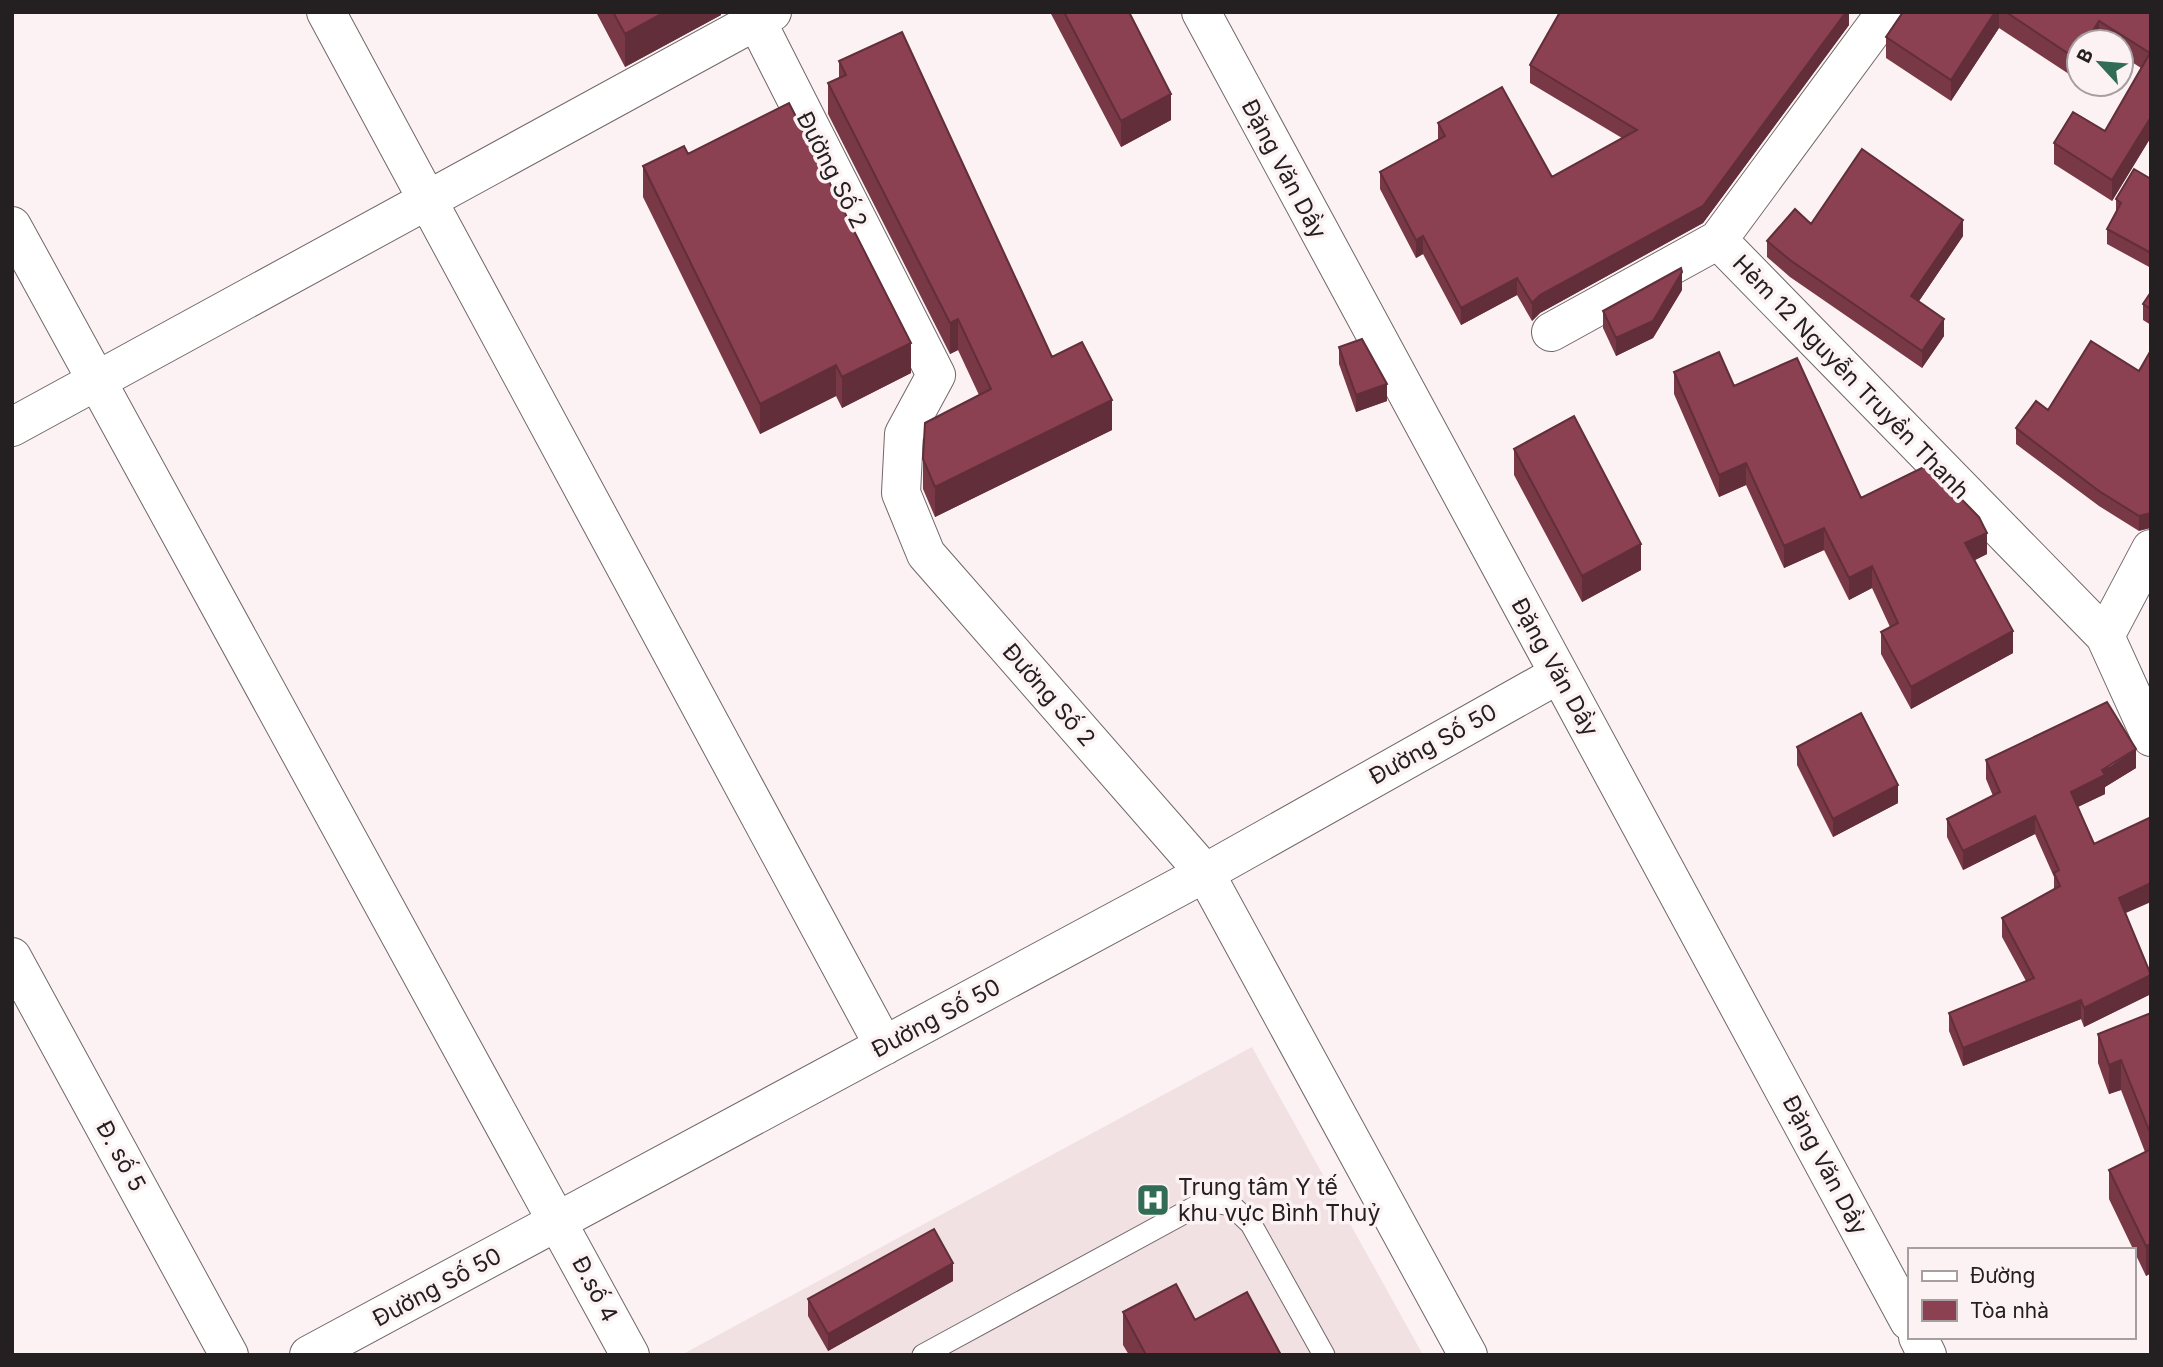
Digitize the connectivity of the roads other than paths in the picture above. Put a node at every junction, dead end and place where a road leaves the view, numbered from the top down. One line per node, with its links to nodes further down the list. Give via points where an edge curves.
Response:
1 (326, 12): 5 (street)
2 (1200, 12): 13 (street, Đặng Văn Dầy)
3 (1886, 12): 7 (street, Hẻm 12 Nguyễn Truyền Thanh)
4 (760, 15): 5 (street); 15 (street, Đường Số 2, via 936,375 904,434 901,493 926,554)
5 (428, 201): 9 (street); 17 (street)
6 (12, 226): 9 (street, Đ.số 4)
7 (1718, 240): 8 (street); 12 (street, Hẻm 12 Nguyễn Truyền Thanh)
8 (1551, 332)
9 (95, 382): 10 (street); 18 (street, Đ.số 4)
10 (12, 427)
11 (2151, 549): 12 (street)
12 (2105, 636): 14 (street, Hẻm 12 Nguyễn Truyền Thanh)
13 (1559, 674): 15 (street, Đường Số 50); 19 (street, Đặng Văn Dầy)
14 (2151, 737)
15 (1205, 873): 17 (street, Đường Số 50); 26 (street, Đường Số 2)
16 (12, 957): 21 (street, Đ. số 5)
17 (884, 1046): 18 (street, Đường Số 50)
18 (560, 1223): 22 (street, Đường Số 50); 23 (street, Đ.số 4)
19 (1908, 1319)
20 (1919, 1339): 27 (street)
21 (229, 1355)
22 (309, 1355)
23 (630, 1355)
24 (923, 1355): 25 (lane, via 1206,1200 1231,1205 1251,1224)
25 (1324, 1355)
26 (1468, 1355)
27 (1927, 1355)

